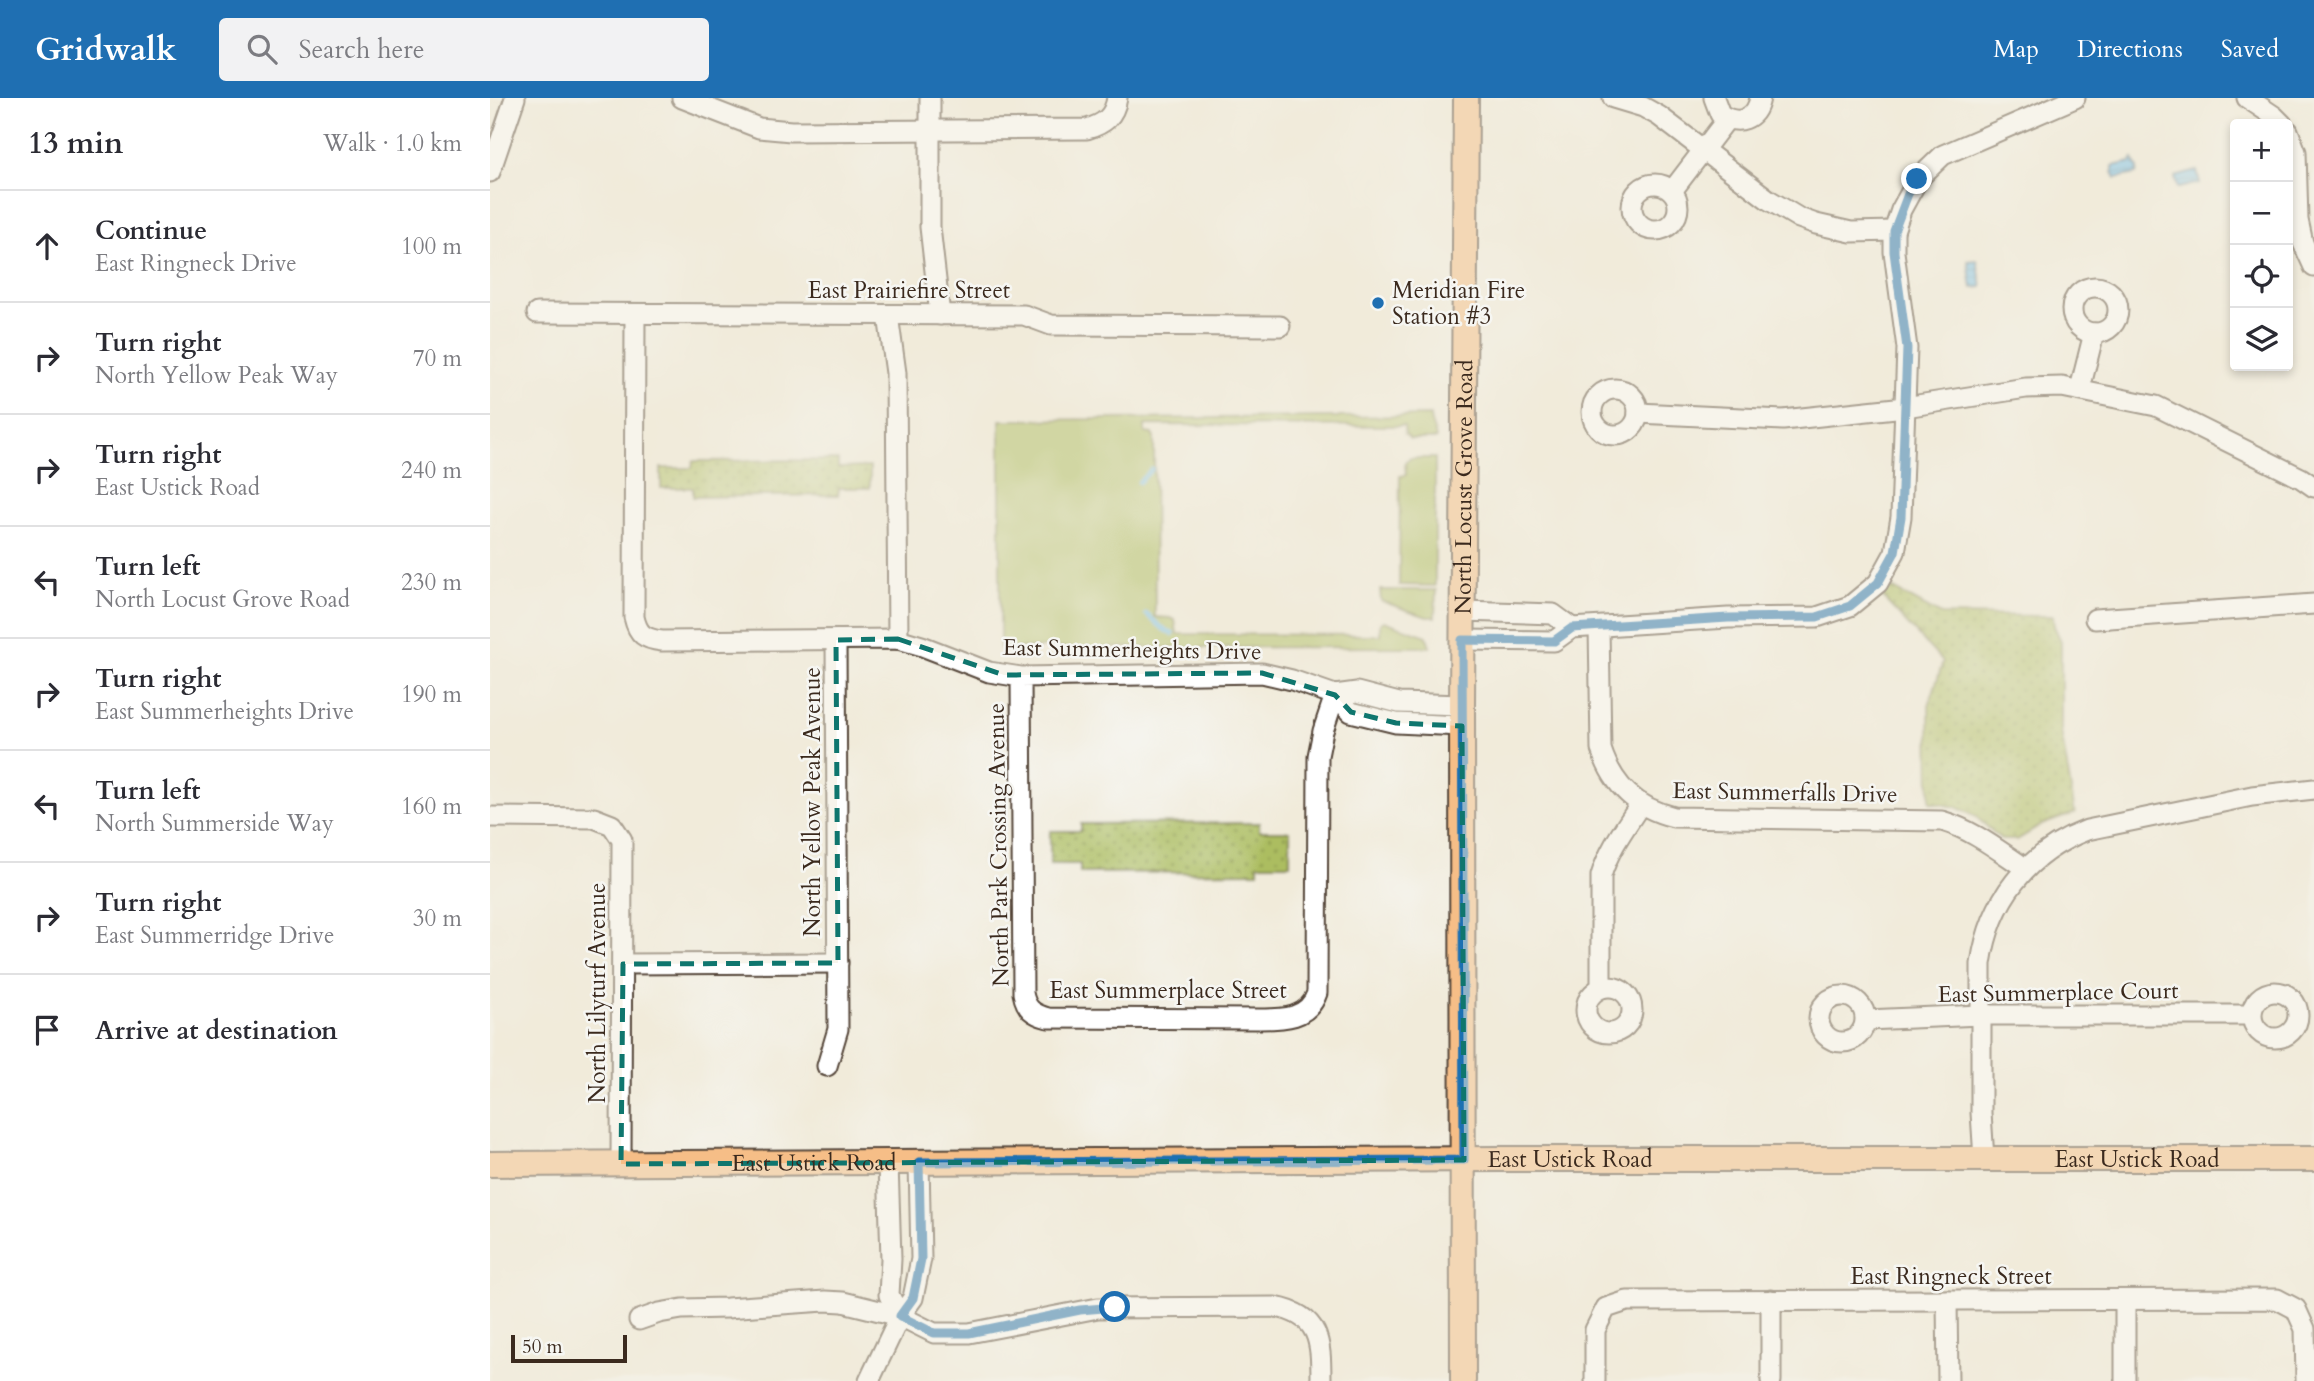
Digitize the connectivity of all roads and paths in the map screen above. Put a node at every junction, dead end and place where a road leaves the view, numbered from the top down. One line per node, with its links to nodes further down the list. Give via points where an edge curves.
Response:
1 (515, 98): 17 (street)
2 (682, 98): 11 (street)
3 (930, 98): 14 (street)
4 (1118, 98): 14 (street, via 1107,120 1076,130)
5 (1466, 98): 32 (main road, North Locust Grove Road)
6 (1614, 98): 16 (street, via 1659,116)
7 (1714, 98): 12 (street)
8 (1760, 98): 12 (street, via 1753,115 1745,120)
9 (2075, 98): 19 (street, via 1943,155 1917,179)
10 (2247, 98): 13 (street)
11 (709, 103): 14 (street, via 759,128)
12 (1727, 119): 16 (street)
13 (2277, 119)
14 (930, 130): 24 (street, via 930,227)
15 (2293, 144): 20 (street, via 2298,220)
16 (1703, 149): 18 (street); 19 (street, via 1799,218 1851,232)
17 (490, 172)
18 (1672, 191)
19 (1894, 231): 28 (street, via 1906,330)
20 (2314, 267)
21 (537, 313): 22 (street, East Prairiefire Street)
22 (635, 314): 23 (street, East Prairiefire Street); 37 (street, East Summerheights Drive, via 634,617 640,634 662,641)
23 (888, 315): 24 (street, East Prairiefire Street); 36 (street, via 896,373)
24 (940, 315): 25 (street, East Prairiefire Street, via 1024,315 1051,325)
25 (1280, 326)
26 (2094, 333): 27 (street)
27 (2080, 389): 28 (street, via 2026,388); 30 (street, via 2173,413)
28 (1905, 407): 29 (street, via 1783,419); 34 (street, via 1895,552 1878,583 1850,606 1817,617)
29 (1638, 413)
30 (2314, 487)
31 (2314, 604): 33 (street)
32 (1463, 611): 35 (street, via 1553,614); 38 (main road, North Locust Grove Road)
33 (2095, 620)
34 (1599, 627): 35 (street); 43 (street, East Summerfalls Drive, via 1601,749 1615,781)
35 (1572, 628): 38 (street, via 1554,641)
36 (898, 639): 37 (street, East Summerheights Drive); 39 (street, East Summerheights Drive, via 989,672)
37 (836, 640): 46 (street, North Yellow Peak Avenue)
38 (1462, 640): 41 (main road, North Locust Grove Road)
39 (1021, 677): 40 (street, East Summerheights Drive, via 1262,673); 49 (street, North Park Crossing Avenue, via 1023,993)
40 (1335, 695): 41 (street, East Summerheights Drive, via 1357,692); 49 (street, East Summerplace Street, via 1318,756 1317,993 1306,1010 1291,1018 1260,1019 1048,1018)
41 (1462, 715): 56 (main road, North Locust Grove Road)
42 (2314, 789): 45 (street, via 2252,796 2087,830 2054,845)
43 (1640, 805): 45 (street, East Summerfalls Drive, via 1674,817 1942,821 1975,835); 48 (street, via 1614,843 1601,876)
44 (490, 817): 47 (street, North Lilyturf Avenue, via 594,818 612,825 622,840)
45 (2025, 868): 50 (street, via 2003,897 1988,929 1981,964)
46 (838, 963): 47 (street); 53 (street, North Yellow Peak Avenue, via 838,1029)
47 (622, 964): 60 (street, North Lilyturf Avenue)
48 (1601, 988)
49 (1031, 1011)
50 (1981, 1015): 51 (street, East Summerplace Court); 52 (street, East Summerplace Court); 54 (street)
51 (2252, 1015)
52 (1866, 1020)
53 (827, 1066)
54 (1984, 1159): 55 (main road, East Ustick Road); 56 (main road, East Ustick Road)
55 (2314, 1159)
56 (1464, 1160): 57 (main road, East Ustick Road); 68 (main road, North Locust Grove Road)
57 (919, 1162): 58 (main road, East Ustick Road); 64 (street, via 919,1269 913,1298)
58 (888, 1163): 60 (main road, East Ustick Road); 64 (street, via 890,1295)
59 (490, 1164): 60 (main road, East Ustick Road)
60 (621, 1164)
61 (1771, 1300): 62 (street, East Ringneck Street); 69 (street, East Ringneck Street, via 1627,1301 1606,1308 1595,1330); 70 (street)
62 (1947, 1300): 63 (street, East Ringneck Street); 71 (street)
63 (2125, 1300): 72 (street); 73 (street, East Ringneck Street, via 2277,1299 2296,1309 2305,1329)
64 (900, 1316): 65 (street, via 825,1301 682,1309); 66 (street); 67 (street, via 934,1333 969,1333 1115,1307 1275,1307 1292,1310 1318,1335)
65 (639, 1320)
66 (869, 1381)
67 (1321, 1381)
68 (1463, 1381)
69 (1595, 1381)
70 (1771, 1381)
71 (1948, 1381)
72 (2125, 1381)
73 (2306, 1381)

